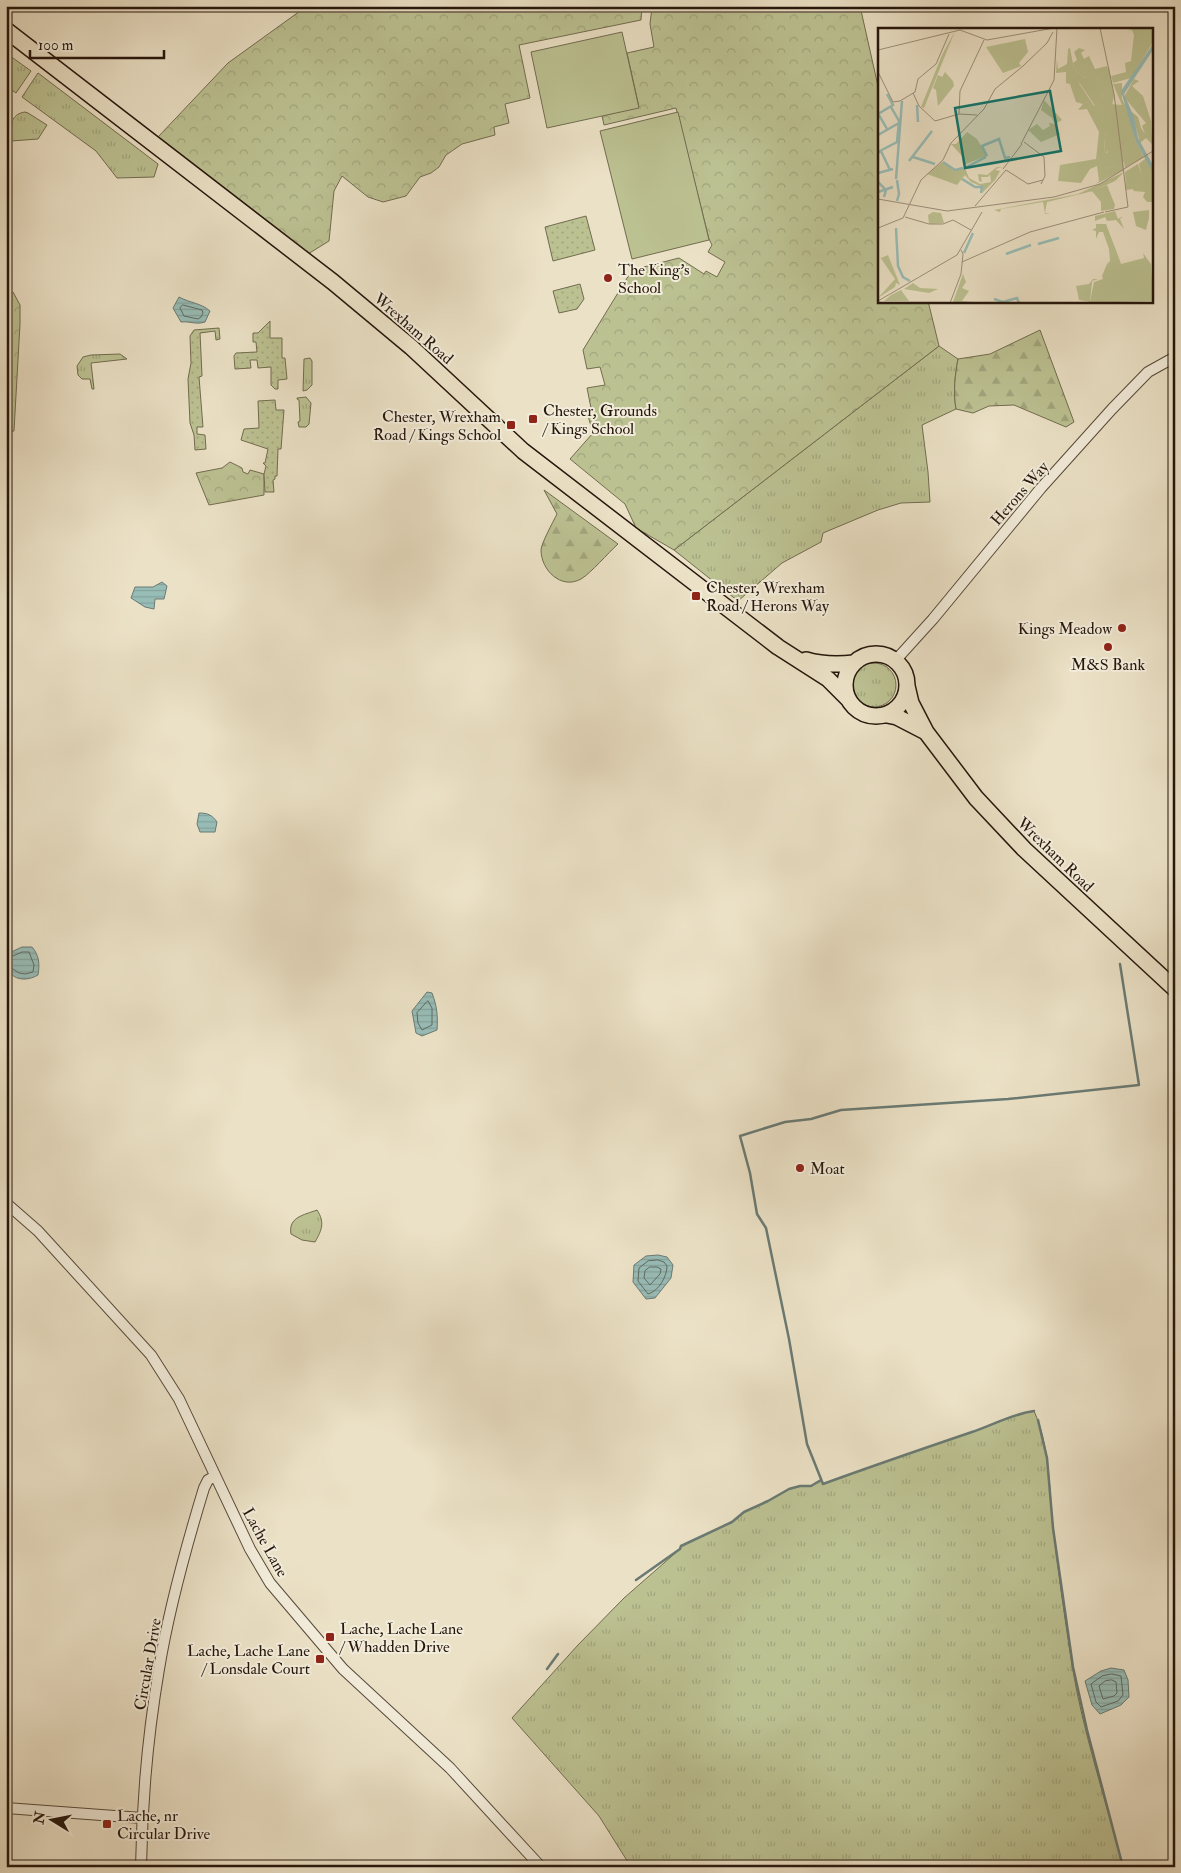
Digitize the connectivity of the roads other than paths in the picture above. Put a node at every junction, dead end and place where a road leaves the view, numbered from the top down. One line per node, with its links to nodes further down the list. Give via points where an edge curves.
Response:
1 (6, 30): 3 (highway, Wrexham Road, via 333,282 411,347 523,451)
2 (1175, 356): 4 (street, Herons Way, via 1148,372 1112,409)
3 (794, 657): 5 (highway, Wrexham Road, via 820,664); 7 (highway, Wrexham Road, via 828,679)
4 (895, 660): 5 (highway, via 870,655); 6 (highway, via 906,676)
5 (854, 663): 7 (highway, via 845,680)
6 (907, 686): 8 (highway, via 902,703); 9 (highway, Wrexham Road)
7 (848, 699): 8 (highway, via 855,709 868,716)
8 (887, 715): 9 (highway, Wrexham Road)
9 (926, 732): 10 (highway, Wrexham Road, via 976,798 1024,849)
10 (1175, 989)
11 (6, 1204): 12 (street, Lache Lane, via 38,1231 151,1355 178,1399)
12 (215, 1476): 14 (street, Circular Drive, via 204,1488 189,1537 159,1669); 16 (street, Lache Lane, via 270,1583 343,1669 450,1768)
13 (6, 1808): 14 (street)
14 (142, 1818): 15 (street, Circular Drive)
15 (141, 1867)
16 (541, 1867)

